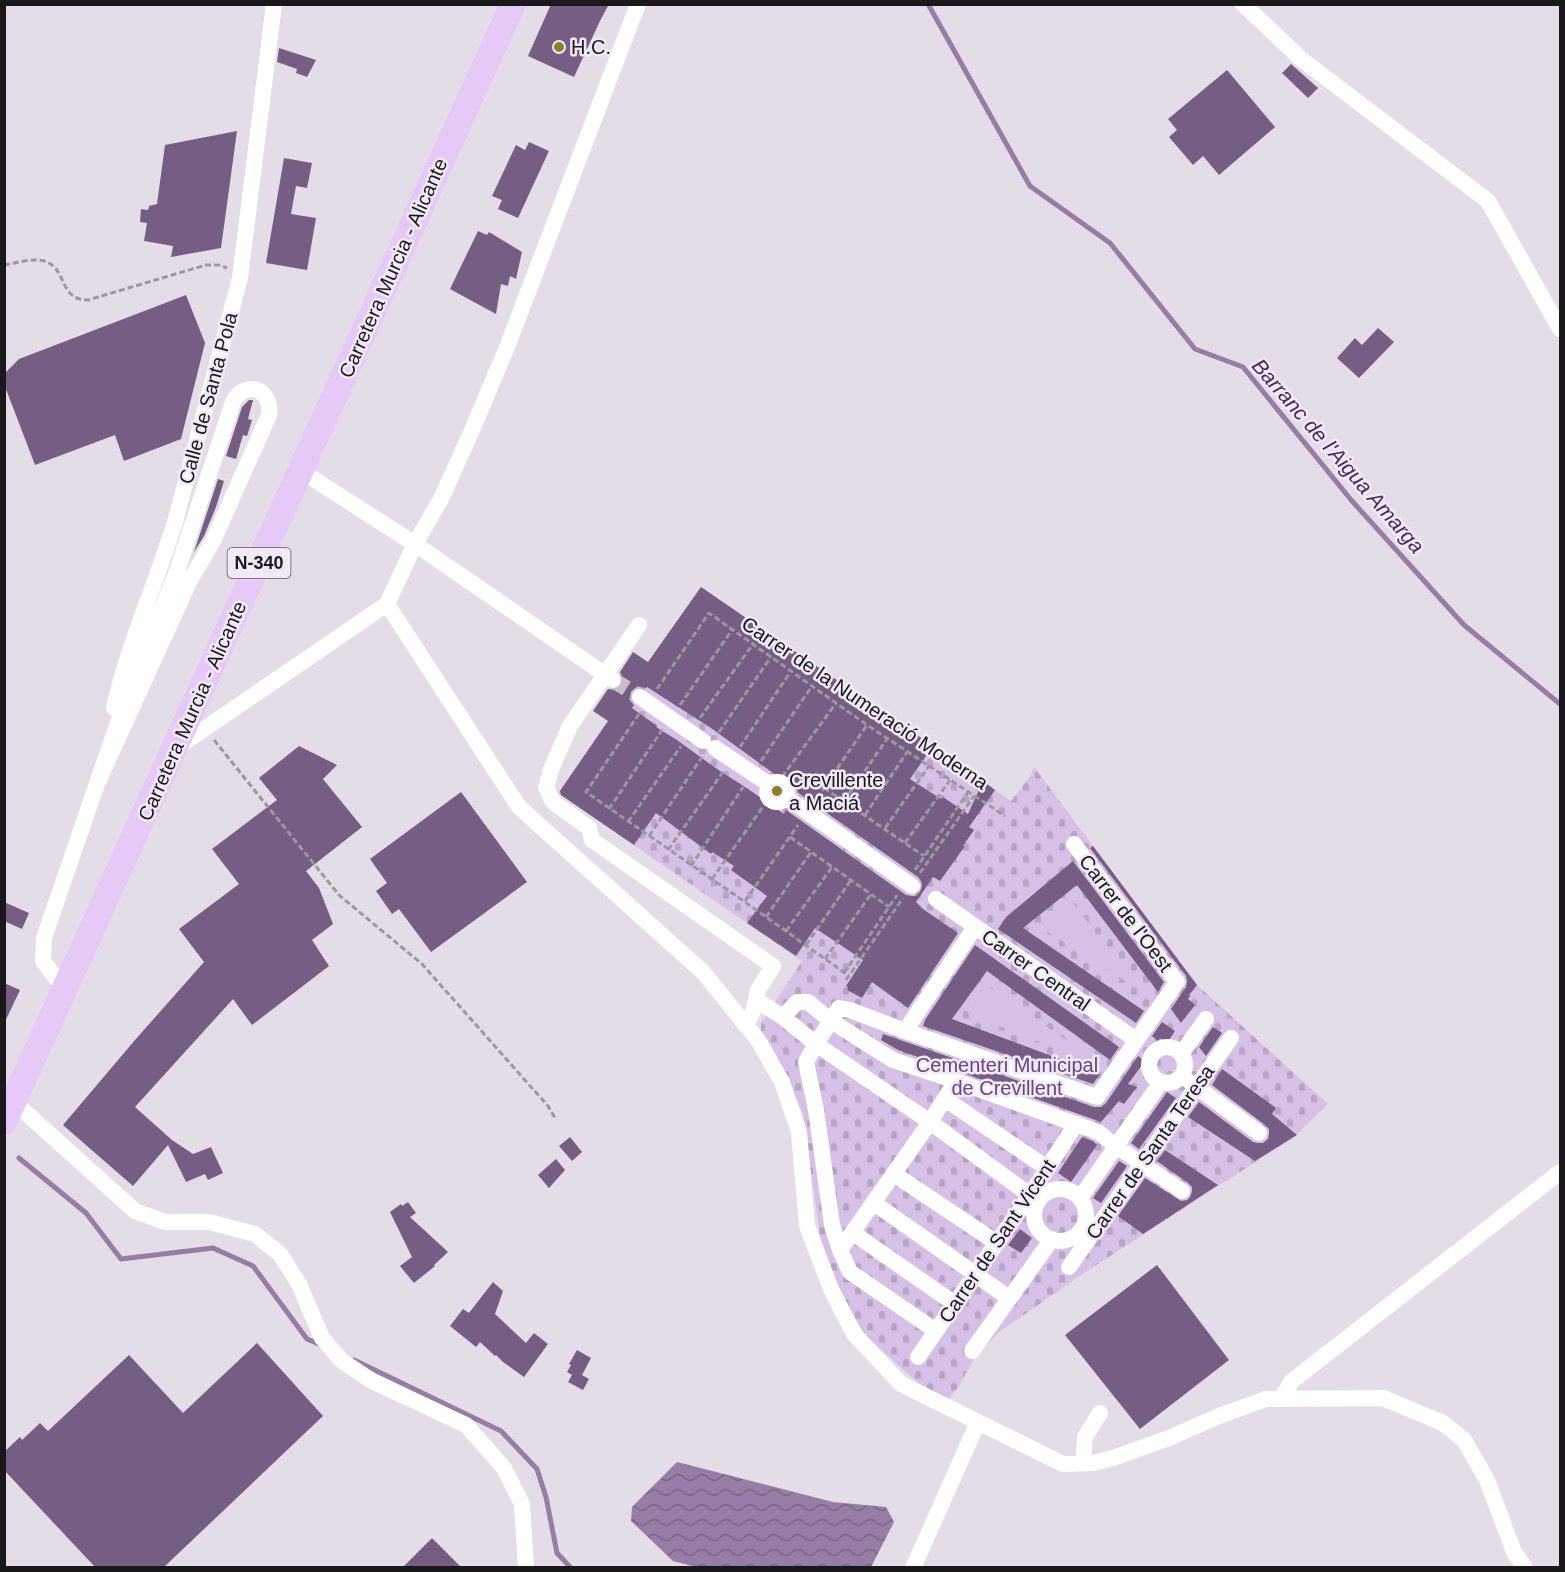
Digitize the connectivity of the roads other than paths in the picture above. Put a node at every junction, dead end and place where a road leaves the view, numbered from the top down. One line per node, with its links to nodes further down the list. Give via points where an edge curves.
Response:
1 (274, 4): 13 (street, Calle de Santa Pola, via 240,278 176,522 120,679)
2 (513, 4): 6 (highway, Carretera Murcia - Alicante / N-340)
3 (638, 4): 7 (street, via 473,428 442,497)
4 (1243, 4): 5 (street, via 1301,59 1488,201)
5 (1560, 329)
6 (301, 471): 7 (street); 12 (highway, Carretera Murcia - Alicante / N-340)
7 (415, 544): 8 (street); 10 (street)
8 (387, 604): 12 (street); 23 (street, via 519,807 703,972)
9 (639, 625): 10 (street)
10 (609, 678): 19 (street, via 570,726 546,787 553,802 589,828 592,840 772,966)
11 (640, 697): 15 (street)
12 (174, 749): 18 (highway, Carretera Murcia - Alicante / N-340)
13 (98, 782): 13 (street, via 269,415 266,396 254,389 241,392 233,402 177,571); 18 (street, via 44,938 43,961)
14 (1074, 844): 26 (street, Carrer de l'Oest, via 1177,982)
15 (912, 886)
16 (936, 899): 17 (street, Carrer Central)
17 (975, 927): 24 (street); 26 (street, Carrer Central)
18 (65, 990): 34 (highway, Carretera Murcia - Alicante / N-340)
19 (756, 1000): 20 (street); 23 (street)
20 (783, 1017): 22 (street, via 797,1002 808,1002); 27 (street)
21 (1206, 1019): 28 (street)
22 (831, 1021): 24 (street, via 839,1008); 27 (street); 30 (street, via 893,1060)
23 (746, 1025): 61 (street, via 782,1082 799,1132 807,1226 831,1289 854,1334 901,1384)
24 (904, 1031): 26 (street, via 1097,1097)
25 (1232, 1038): 32 (street, Carrer de Santa Teresa)
26 (1137, 1040)
27 (816, 1044): 35 (street); 51 (street, via 807,1062 832,1225)
28 (1181, 1054): 29 (street, via 1185,1065); 31 (street, via 1165,1047 1154,1053 1149,1069)
29 (1182, 1076): 31 (street, via 1172,1082); 32 (street)
30 (956, 1081): 33 (street); 36 (street)
31 (1161, 1082): 38 (street)
32 (1197, 1087): 37 (street); 39 (street, Carrer de Santa Teresa)
33 (945, 1099): 35 (street); 40 (street)
34 (9, 1112): 63 (street, via 135,1211 165,1222 209,1222 255,1234 280,1254 299,1284 322,1338 342,1360 372,1381 466,1425 504,1468 522,1504)
35 (930, 1122): 42 (street); 44 (street)
36 (1076, 1124): 38 (street, via 1098,1132); 40 (street, Carrer de Sant Vicent)
37 (1259, 1133)
38 (1116, 1146): 39 (street); 45 (street)
39 (1142, 1163): 43 (street); 47 (street, Carrer de Santa Teresa)
40 (1047, 1168): 44 (street, Carrer de Sant Vicent)
41 (1560, 1172): 59 (street, via 1292,1381)
42 (894, 1174): 46 (street); 50 (street)
43 (1182, 1191)
44 (1034, 1198): 45 (street, via 1061,1188); 49 (street, via 1036,1225); 50 (street, Carrer de Sant Vicent)
45 (1080, 1198): 47 (street)
46 (874, 1203): 48 (street); 53 (street)
47 (1089, 1228): 49 (street, via 1072,1238); 52 (street, Carrer de Santa Teresa)
48 (853, 1233): 51 (street); 55 (street)
49 (1052, 1239): 54 (street)
50 (997, 1244): 53 (street, Carrer de Sant Vicent)
51 (840, 1250): 56 (street, via 850,1272)
52 (1069, 1267)
53 (976, 1274): 54 (street); 55 (street, Carrer de Sant Vicent)
54 (1010, 1298): 57 (street)
55 (955, 1304): 56 (street, Carrer de Sant Vicent)
56 (936, 1331): 58 (street, Carrer de Sant Vicent)
57 (972, 1351)
58 (918, 1357)
59 (1281, 1399): 62 (street, via 1266,1399 1113,1458); 65 (street, via 1383,1398 1443,1423 1464,1440 1487,1480 1514,1552)
60 (1100, 1413): 62 (street, via 1085,1437)
61 (978, 1422): 62 (street, via 1063,1464); 64 (street)
62 (1083, 1463)
63 (526, 1568)
64 (913, 1568)
65 (1525, 1568)

